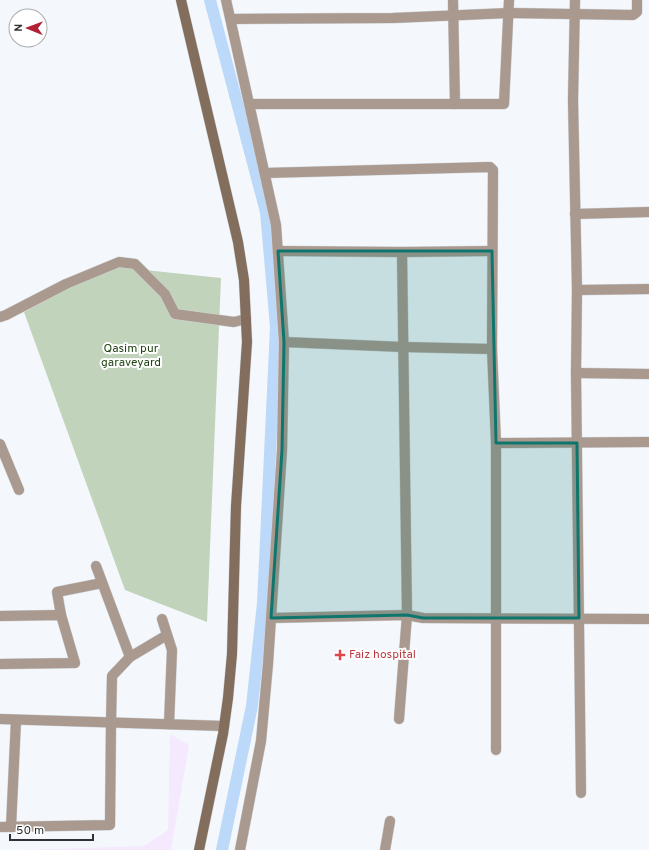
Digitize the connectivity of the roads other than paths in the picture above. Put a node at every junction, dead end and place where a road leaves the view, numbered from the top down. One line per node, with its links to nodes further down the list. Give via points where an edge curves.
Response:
1 (181, 0): 22 (main road, via 238,242 244,280)
2 (226, 0): 10 (street)
3 (453, 0): 9 (street)
4 (509, 0): 7 (street)
5 (575, 0): 8 (street)
6 (637, 0): 8 (street, via 637,12 633,15)
7 (509, 13): 8 (street); 9 (street); 12 (street, via 504,104)
8 (575, 14): 15 (street)
9 (454, 15): 10 (street); 12 (street)
10 (231, 19): 11 (street)
11 (250, 104): 12 (street); 13 (street)
12 (455, 104)
13 (265, 173): 16 (street, via 276,225); 17 (street, via 490,167 493,170)
14 (649, 212): 15 (street)
15 (575, 214): 20 (street)
16 (278, 251): 18 (street); 23 (street)
17 (492, 251): 18 (street); 25 (street)
18 (402, 252): 24 (street)
19 (649, 289): 20 (street)
20 (577, 290): 26 (street)
21 (0, 317): 22 (street, via 66,284 119,262 135,264 166,294 175,314 234,322)
22 (246, 319): 51 (main road, via 247,342 236,506 232,654)
23 (284, 342): 24 (street); 38 (street, via 282,450)
24 (403, 347): 25 (street); 36 (street)
25 (492, 349): 29 (street)
26 (576, 373): 27 (street); 30 (street)
27 (649, 374)
28 (649, 442): 30 (street)
29 (496, 443): 30 (street); 39 (street)
30 (576, 443): 40 (street)
31 (0, 444): 32 (street)
32 (19, 490)
33 (96, 566): 34 (street)
34 (102, 583): 35 (street, via 57,592); 44 (street)
35 (61, 615): 37 (street); 45 (street, via 74,663)
36 (407, 615): 38 (street); 39 (street, via 423,618); 46 (street)
37 (0, 616)
38 (271, 618): 58 (street, via 261,741)
39 (496, 618): 40 (street); 52 (street)
40 (579, 618): 42 (street); 53 (street)
41 (162, 619): 43 (street)
42 (649, 619)
43 (167, 635): 44 (street); 50 (street, via 172,650)
44 (130, 657): 49 (street, via 112,676)
45 (0, 664)
46 (399, 719)
47 (0, 720): 48 (street)
48 (16, 720): 49 (street); 56 (street)
49 (111, 722): 50 (street); 56 (street, via 110,825)
50 (169, 724): 51 (street)
51 (224, 726): 57 (main road)
52 (496, 750)
53 (581, 793)
54 (390, 821): 59 (street)
55 (0, 827): 56 (street)
56 (11, 827)
57 (199, 850)
58 (240, 850)
59 (385, 850)

